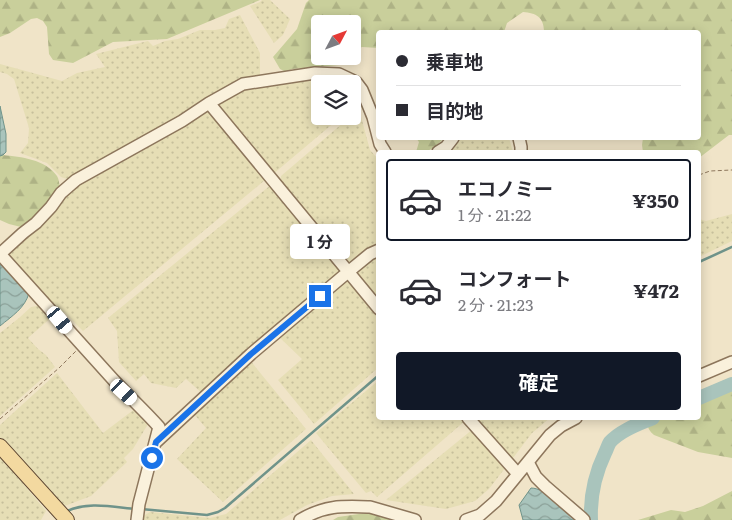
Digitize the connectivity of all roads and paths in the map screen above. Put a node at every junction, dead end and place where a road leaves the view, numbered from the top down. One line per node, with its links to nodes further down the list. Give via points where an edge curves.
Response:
1 (209, 103): 2 (street, via 243,84 314,73 339,74 356,82 362,90); 8 (street, via 76,180 36,223); 9 (street)
2 (376, 129)
3 (451, 140): 4 (street)
4 (441, 150)
5 (732, 170): 6 (path, via 710,171)
6 (701, 175)
7 (376, 251): 9 (street)
8 (0, 254): 11 (street)
9 (348, 272): 10 (street); 17 (street, via 251,354)
10 (376, 305)
11 (82, 346): 14 (path); 17 (street, via 159,427)
12 (732, 362): 13 (street)
13 (701, 375)
14 (0, 419)
15 (470, 420): 20 (street)
16 (572, 420): 19 (street, via 550,435)
17 (156, 442): 22 (street)
18 (0, 446): 21 (main road)
19 (528, 462): 20 (street); 26 (street, via 544,486)
20 (518, 474): 25 (street, via 496,501 480,515)
21 (63, 516)
22 (137, 520)
23 (300, 520): 24 (street, via 332,507 364,506)
24 (415, 520)
25 (466, 520)
26 (584, 520)

